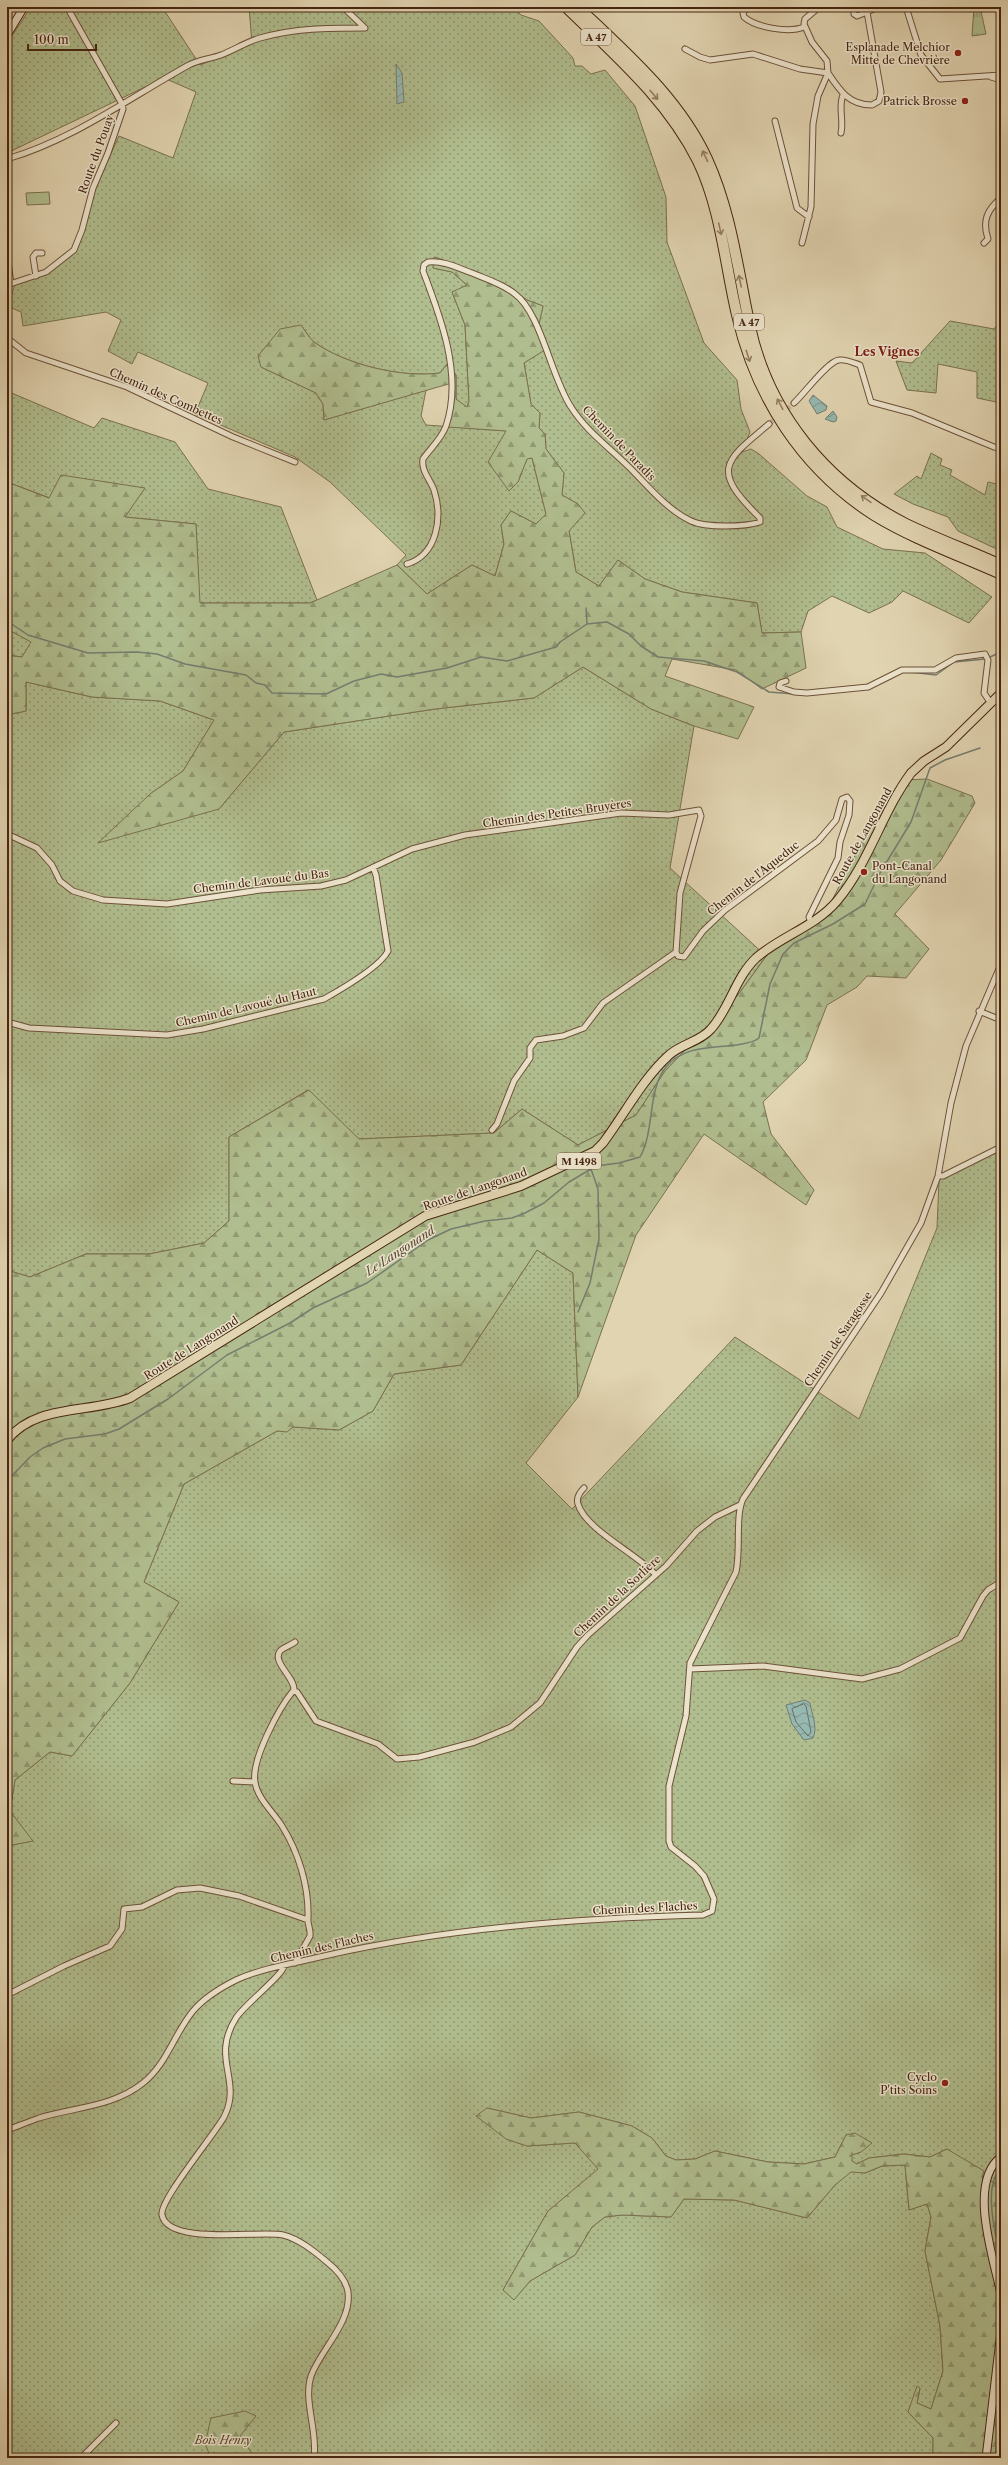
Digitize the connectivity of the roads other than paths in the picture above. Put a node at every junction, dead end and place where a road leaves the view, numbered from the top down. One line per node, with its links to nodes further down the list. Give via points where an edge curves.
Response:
1 (24, 7): 13 (main road)
2 (66, 7): 20 (street, Route du Pouay)
3 (342, 7): 20 (street, via 365,28 307,29 260,38 187,66)
4 (566, 7): 39 (highway, A 47, one-way to 39, via 654,94 694,153 716,213 736,312 752,366 765,395 793,441 833,484 875,516 909,534)
5 (578, 7): 38 (highway, A 47, one-way to 5, via 906,524 877,508 824,466 801,438 765,376 751,330 725,208 707,159 687,121 647,74)
6 (747, 7): 12 (street, via 743,13 744,17 754,23 793,30)
7 (819, 7): 12 (street, via 805,19)
8 (854, 7): 11 (street, via 854,14 857,16)
9 (877, 7): 11 (street)
10 (906, 7): 17 (street, via 921,55 940,79)
11 (867, 12): 19 (street, via 882,96 876,103 865,105)
12 (804, 27): 15 (street, via 827,61)
13 (7, 35)
14 (685, 49): 15 (street, via 710,60 753,54 800,69)
15 (828, 73): 19 (street); 25 (street, via 818,96 813,124 813,187)
16 (1001, 75): 17 (street)
17 (989, 76): 18 (street)
18 (1001, 80)
19 (843, 95): 22 (street)
20 (122, 104): 23 (street, via 43,147); 30 (street, Route du Pouay, via 112,141 91,194 78,244 61,262)
21 (775, 121): 25 (street, via 795,202 800,212)
22 (841, 133)
23 (7, 159)
24 (1001, 198): 27 (street, via 988,211 985,230 988,239)
25 (809, 217): 26 (street)
26 (802, 243)
27 (984, 243)
28 (7, 253): 31 (street, Route du Pouay)
29 (42, 253): 30 (street, via 36,253 33,257)
30 (36, 276): 31 (street, Route du Pouay)
31 (9, 284)
32 (7, 338): 36 (street, Chemin des Combettes, via 26,352 127,386 233,437)
33 (794, 403): 35 (street, via 828,365 844,360 860,365 872,402 910,413)
34 (769, 424): 37 (street, Chemin de Paradis, via 735,452 728,464 731,482 760,518 760,522 724,525 692,521 659,498 579,418 557,381 539,331 521,299 503,287 478,276 450,265 428,262 424,265 423,271 438,311 450,361 450,406 446,427 423,458 422,465 435,493 437,530 433,543 424,554)
35 (1001, 448)
36 (295, 462)
37 (407, 564)
38 (1001, 566)
39 (1001, 574)
40 (786, 681): 42 (street, via 780,682 779,687 800,693 868,687 902,670 935,670 956,658 985,654 988,660 984,693)
41 (1001, 693): 42 (main road, Route de Langonand / M 1498)
42 (990, 702): 45 (main road, Route de Langonand / M 1498, via 946,747 911,772 848,888 829,909)
43 (7, 834): 44 (street, Chemin de Lavoué du Bas, via 29,843 43,853 60,881 68,888 103,900 133,903 167,904 260,890 321,886 346,880)
44 (373, 867): 46 (street, Chemin des Petites Bruyères, via 412,849 465,836 621,813 669,814 699,810 701,816 680,893); 50 (street, Chemin de Lavoué du Haut, via 388,951 380,961 324,999 203,1029 167,1035 29,1028)
45 (811, 923): 46 (street, Chemin de l'Aqueduc, via 810,917 838,858 840,842 849,815 850,801 847,797 842,799 836,820 818,841 725,910 703,931 684,957 678,956); 54 (main road, Route de Langonand / M 1498, via 766,950 749,966 710,1031 667,1056 603,1144 587,1156 514,1188 425,1216 130,1398 109,1405 57,1413 33,1420)
46 (676, 952): 51 (street, Chemin de l'Aqueduc, via 603,1003 584,1028 563,1036 536,1040 530,1058 514,1081 498,1124)
47 (1001, 964): 48 (street, Chemin de Saragosse)
48 (979, 1011): 49 (street); 53 (street, Chemin de Saragosse, via 957,1078)
49 (1001, 1020)
50 (7, 1022)
51 (492, 1130)
52 (1001, 1147): 53 (street, via 943,1176)
53 (938, 1176): 56 (street, Chemin de Saragosse, via 921,1223 892,1275 836,1361 769,1456)
54 (7, 1440)
55 (584, 1488): 57 (street, via 578,1497 578,1506 592,1523)
56 (740, 1505): 57 (street, Chemin de la Sorlière, via 706,1524); 60 (street, Chemin des Flaches, via 736,1572 690,1663)
57 (654, 1574): 61 (street, Chemin de la Sorlière, via 582,1642 536,1707 511,1727 486,1739 419,1757 397,1759 378,1744 316,1721)
58 (1001, 1582): 60 (street, via 983,1596 960,1638 900,1669 862,1679 763,1666)
59 (295, 1642): 61 (street, Chemin de la Sorlière, via 282,1650 278,1656 280,1665 292,1679)
60 (690, 1669): 65 (street, Chemin des Flaches, via 686,1716 669,1786 668,1833 671,1847 695,1866 707,1881 714,1904 708,1914 581,1922 444,1935 376,1944)
61 (294, 1690): 63 (street, via 269,1732)
62 (233, 1781): 63 (street)
63 (254, 1782): 64 (street, via 282,1826 295,1854 308,1896)
64 (308, 1920): 65 (street, via 310,1936); 67 (street, via 225,1893 195,1888 177,1890 140,1907 124,1909 122,1930 110,1946)
65 (295, 1963): 66 (street, Chemin des Flaches)
66 (284, 1966): 68 (street, Chemin des Flaches, via 247,1976 206,1998 186,2022 159,2066 144,2082 128,2093 111,2101 39,2118); 74 (street, via 280,1975 245,2005 230,2028 224,2047 231,2089 228,2108 167,2198 161,2212 168,2224 193,2232 232,2236 282,2235 313,2251 332,2266 344,2281 348,2293 345,2313 318,2362 309,2389 316,2440)
67 (7, 1995)
68 (7, 2130)
69 (1001, 2157): 70 (main road, via 989,2171 986,2185 986,2231)
70 (1001, 2294)
71 (1001, 2332): 75 (main road)
72 (116, 2423): 73 (street)
73 (81, 2458)
74 (314, 2458)
75 (986, 2458)

